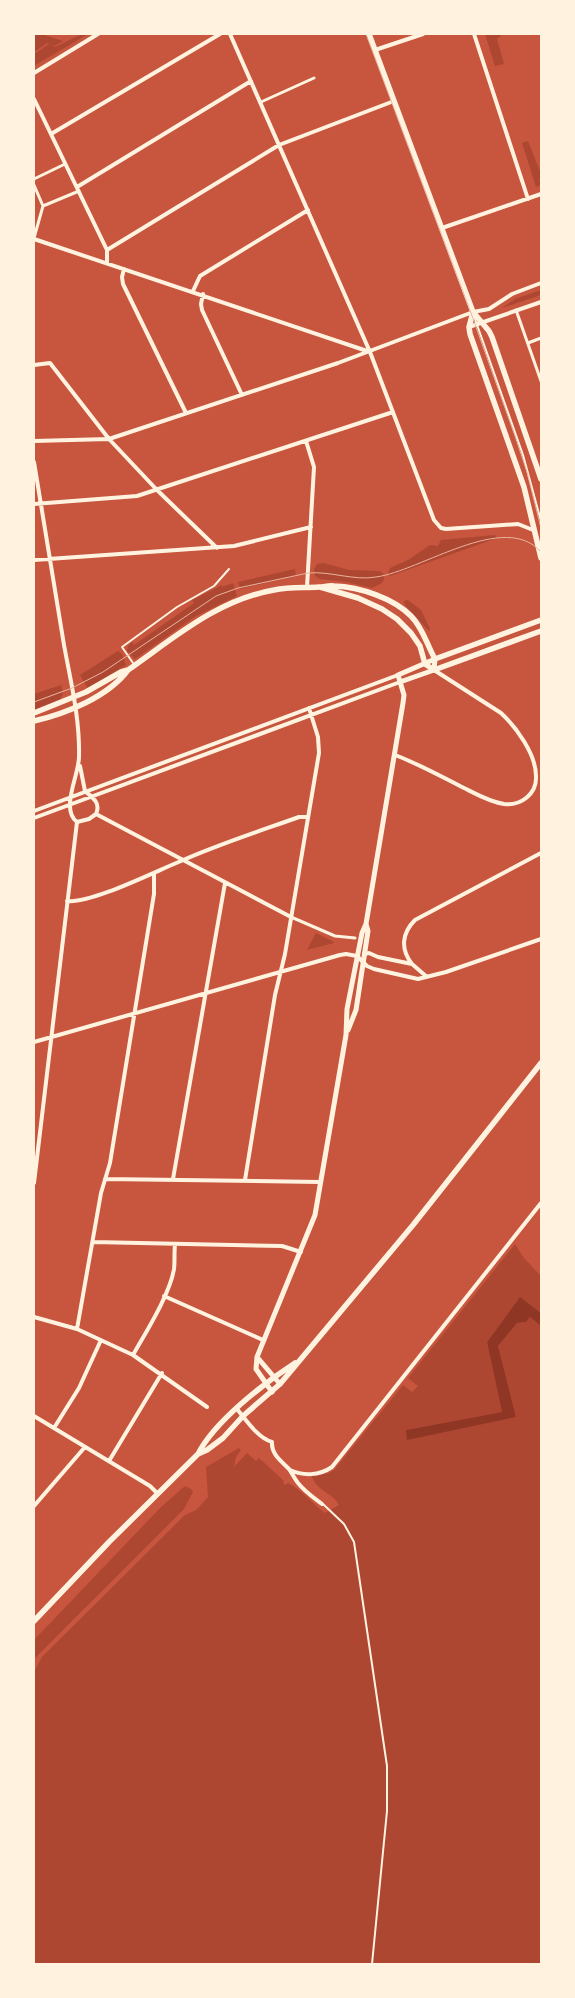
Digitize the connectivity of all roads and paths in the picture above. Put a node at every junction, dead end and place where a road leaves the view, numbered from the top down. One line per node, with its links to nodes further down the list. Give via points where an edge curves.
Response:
1 (98, 34): 8 (street)
2 (220, 34): 14 (street)
3 (230, 34): 10 (street)
4 (369, 34): 7 (main road)
5 (423, 34): 7 (street)
6 (474, 34): 21 (street)
7 (375, 50): 12 (main road)
8 (34, 73)
9 (314, 78): 13 (street)
10 (251, 80): 13 (street); 19 (street)
11 (34, 99): 14 (street)
12 (394, 101): 15 (street); 24 (main road)
13 (260, 102): 15 (street)
14 (51, 134): 16 (street)
15 (279, 145): 23 (street); 26 (street)
16 (65, 164): 17 (street); 19 (street)
17 (34, 179)
18 (34, 185): 22 (street)
19 (78, 189): 22 (street); 26 (street)
20 (541, 194): 21 (street)
21 (528, 198): 24 (street)
22 (43, 206): 25 (street)
23 (308, 210): 30 (street, via 200,276); 39 (street)
24 (442, 228): 34 (main road)
25 (34, 238): 27 (street)
26 (107, 250): 27 (street)
27 (107, 263): 28 (street)
28 (124, 269): 30 (street); 44 (street, via 123,284)
29 (541, 284): 34 (street, via 512,294 489,309)
30 (193, 291): 31 (street)
31 (203, 294): 39 (street); 42 (street, via 202,310)
32 (541, 302): 33 (street)
33 (516, 310): 35 (street); 38 (street)
34 (474, 312): 35 (main road); 36 (main road); 39 (street)
35 (480, 323): 36 (street); 49 (main road, via 492,337); 53 (lane, via 524,454)
36 (469, 326): 55 (main road, via 524,487)
37 (541, 338): 38 (street)
38 (528, 342): 41 (street)
39 (370, 352): 42 (street); 43 (street)
40 (34, 365): 45 (street, via 50,363)
41 (541, 381)
42 (242, 395): 44 (street)
43 (393, 412): 47 (street); 55 (street, via 434,520 441,528 518,524)
44 (186, 413): 45 (street)
45 (109, 439): 46 (street); 50 (street)
46 (34, 441)
47 (306, 441): 50 (street); 54 (street, via 314,467)
48 (34, 462): 51 (street)
49 (541, 479)
50 (157, 490): 51 (street, via 136,496); 56 (street)
51 (41, 503): 52 (street); 58 (street)
52 (34, 504)
53 (541, 521)
54 (311, 527): 56 (street); 61 (street)
55 (533, 530): 57 (main road)
56 (217, 548): 58 (street)
57 (541, 558)
58 (50, 559): 59 (street); 72 (street)
59 (34, 560)
60 (229, 569): 67 (lane, via 214,586 122,647)
61 (307, 587): 62 (main road); 67 (main road, via 273,590 240,599 180,633)
62 (320, 587): 65 (main road, via 350,588 398,607 420,628); 66 (main road, via 358,598 397,619 416,639)
63 (541, 620): 65 (main road)
64 (541, 631): 69 (main road)
65 (435, 659): 66 (street); 69 (street)
66 (426, 664): 69 (main road); 70 (street)
67 (135, 665): 68 (main road)
68 (128, 670): 72 (main road); 73 (main road, via 97,696)
69 (434, 670): 71 (street); 78 (street, via 511,722 522,738 536,771 536,782 529,797 515,804 502,804)
70 (398, 675): 71 (street); 74 (street)
71 (400, 682): 76 (street); 78 (street, via 404,694)
72 (74, 698): 73 (street); 75 (main road)
73 (76, 708): 77 (main road); 79 (street)
74 (310, 708): 76 (street); 80 (street)
75 (34, 713)
76 (312, 714): 82 (street); 86 (street, via 319,754)
77 (34, 721)
78 (395, 756): 95 (street)
79 (79, 762): 80 (street); 81 (street)
80 (85, 791): 81 (street); 82 (street)
81 (70, 796): 83 (street); 84 (street)
82 (92, 797): 83 (street); 85 (street, via 97,802)
83 (70, 804): 87 (street); 88 (street, via 70,814)
84 (34, 810)
85 (96, 814): 88 (street); 90 (street)
86 (308, 817): 90 (street, via 299,817); 94 (street)
87 (34, 818)
88 (77, 822): 93 (street)
89 (541, 854): 101 (street, via 415,920 404,939 404,950)
90 (182, 860): 91 (street); 92 (street)
91 (154, 874): 93 (street, via 82,901); 105 (street, via 154,894)
92 (225, 883): 94 (street); 104 (street)
93 (67, 901): 107 (street)
94 (291, 917): 96 (street, via 335,936); 102 (street)
95 (366, 924): 98 (street); 99 (street)
96 (355, 938)
97 (541, 939): 103 (street)
98 (364, 954): 99 (street); 100 (street); 101 (street)
99 (357, 956): 100 (street); 102 (street, via 340,955); 106 (street, via 347,1009)
100 (363, 962): 103 (street, via 374,969 410,978); 106 (street, via 356,1010)
101 (412, 964): 103 (street)
102 (281, 973): 104 (street); 112 (street)
103 (427, 977)
104 (205, 994): 105 (street); 111 (street)
105 (133, 1014): 107 (street); 110 (street)
106 (346, 1035): 114 (street)
107 (50, 1037): 108 (street); 113 (street)
108 (34, 1042)
109 (541, 1063): 128 (main road, via 413,1225)
110 (105, 1179): 111 (street); 118 (street)
111 (173, 1179): 112 (street)
112 (244, 1180): 114 (street)
113 (34, 1182)
114 (320, 1182): 120 (street, via 315,1215)
115 (541, 1202): 116 (street)
116 (536, 1209): 117 (street); 142 (street, via 332,1467 314,1474)
117 (541, 1214)
118 (93, 1242): 119 (street); 123 (street)
119 (175, 1245): 120 (street, via 282,1246); 121 (street, via 174,1269)
120 (301, 1252): 125 (street)
121 (164, 1296): 125 (street); 126 (street)
122 (34, 1317): 123 (street)
123 (77, 1329): 124 (street)
124 (101, 1340): 126 (street); 138 (street, via 79,1388)
125 (263, 1340): 127 (street)
126 (133, 1355): 129 (street)
127 (257, 1357): 130 (street); 132 (street, via 256,1370)
128 (299, 1361): 130 (main road); 131 (main road)
129 (162, 1373): 134 (street); 141 (street)
130 (275, 1378): 131 (street); 132 (main road)
131 (280, 1384): 133 (main road)
132 (266, 1385): 133 (street); 135 (main road)
133 (272, 1392): 137 (main road)
134 (207, 1407)
135 (237, 1409): 137 (street); 140 (main road, via 204,1441)
136 (34, 1416): 138 (street)
137 (243, 1416): 140 (main road, via 223,1438); 142 (street, via 272,1442 276,1455)
138 (54, 1428): 139 (street)
139 (85, 1447): 141 (street); 145 (street)
140 (198, 1454): 143 (main road)
141 (108, 1461): 143 (street)
142 (290, 1470): 144 (street, via 307,1493)
143 (157, 1493): 146 (main road)
144 (322, 1504): 147 (lane, via 344,1524 356,1549 387,1766 387,1811)
145 (34, 1506)
146 (34, 1621)
147 (372, 1964)

